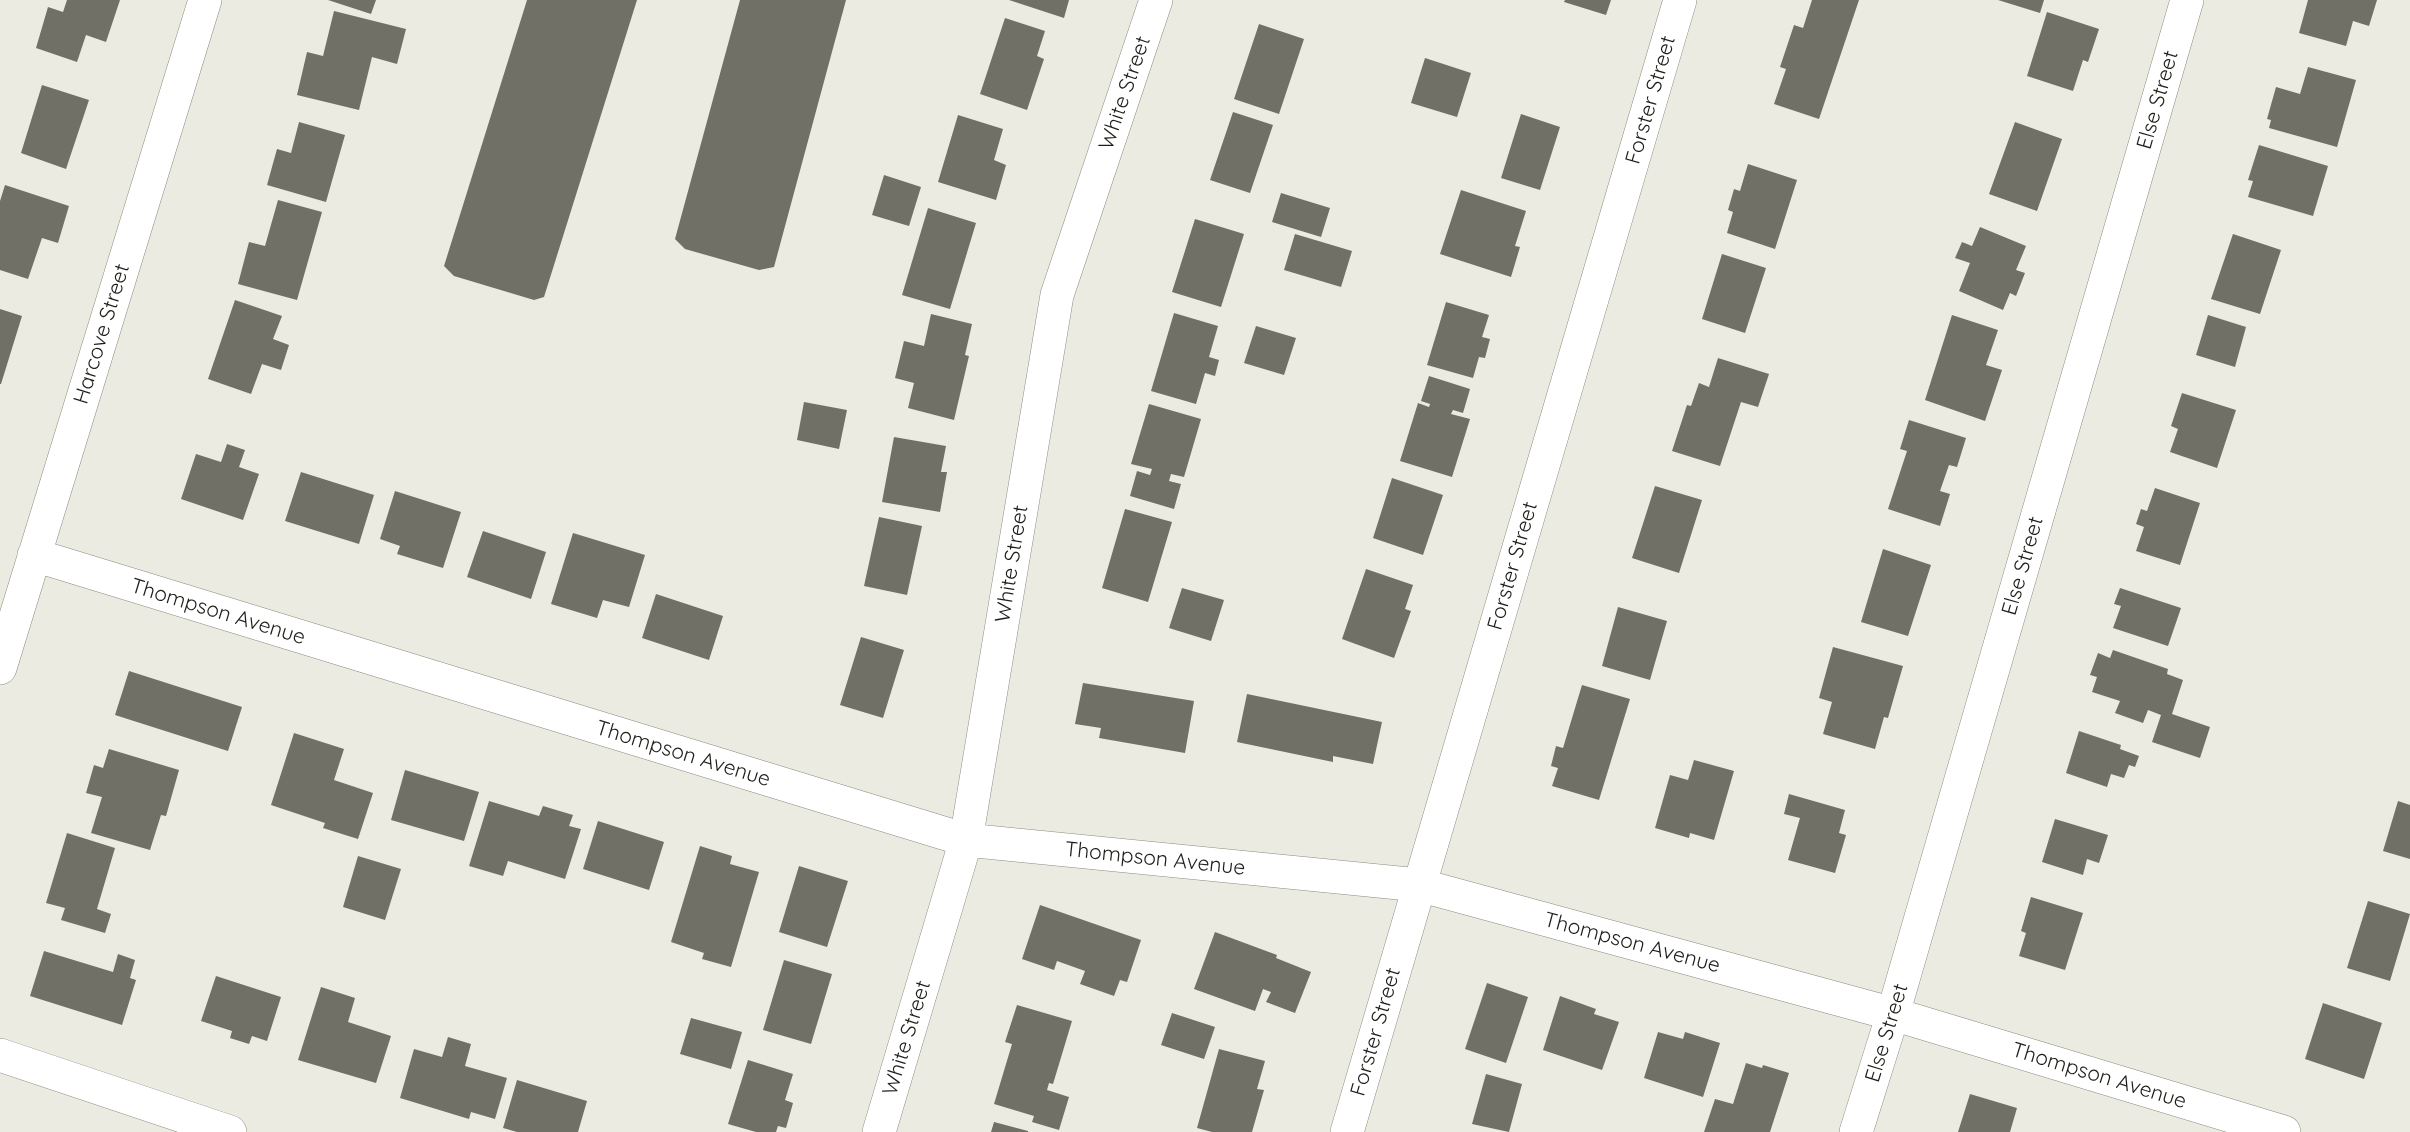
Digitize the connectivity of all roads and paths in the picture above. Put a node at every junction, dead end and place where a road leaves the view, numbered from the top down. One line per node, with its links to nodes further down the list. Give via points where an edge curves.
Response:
1 (205, 0): 5 (street, Harcove Street)
2 (1156, 0): 7 (street, White Street, via 1057,295)
3 (1680, 0): 8 (street, Forster Street)
4 (2187, 0): 9 (street, Else Street)
5 (34, 555): 6 (street, Harcove Street); 7 (street, Thompson Avenue)
6 (0, 668)
7 (966, 840): 8 (street, Thompson Avenue); 12 (street, White Street)
8 (1419, 885): 9 (street, Thompson Avenue); 13 (street, Forster Street)
9 (1893, 1014): 14 (street, Else Street); 15 (street, Thompson Avenue)
10 (0, 1055): 11 (street)
11 (230, 1132)
12 (879, 1132)
13 (1347, 1132)
14 (1856, 1132)
15 (2284, 1132)

